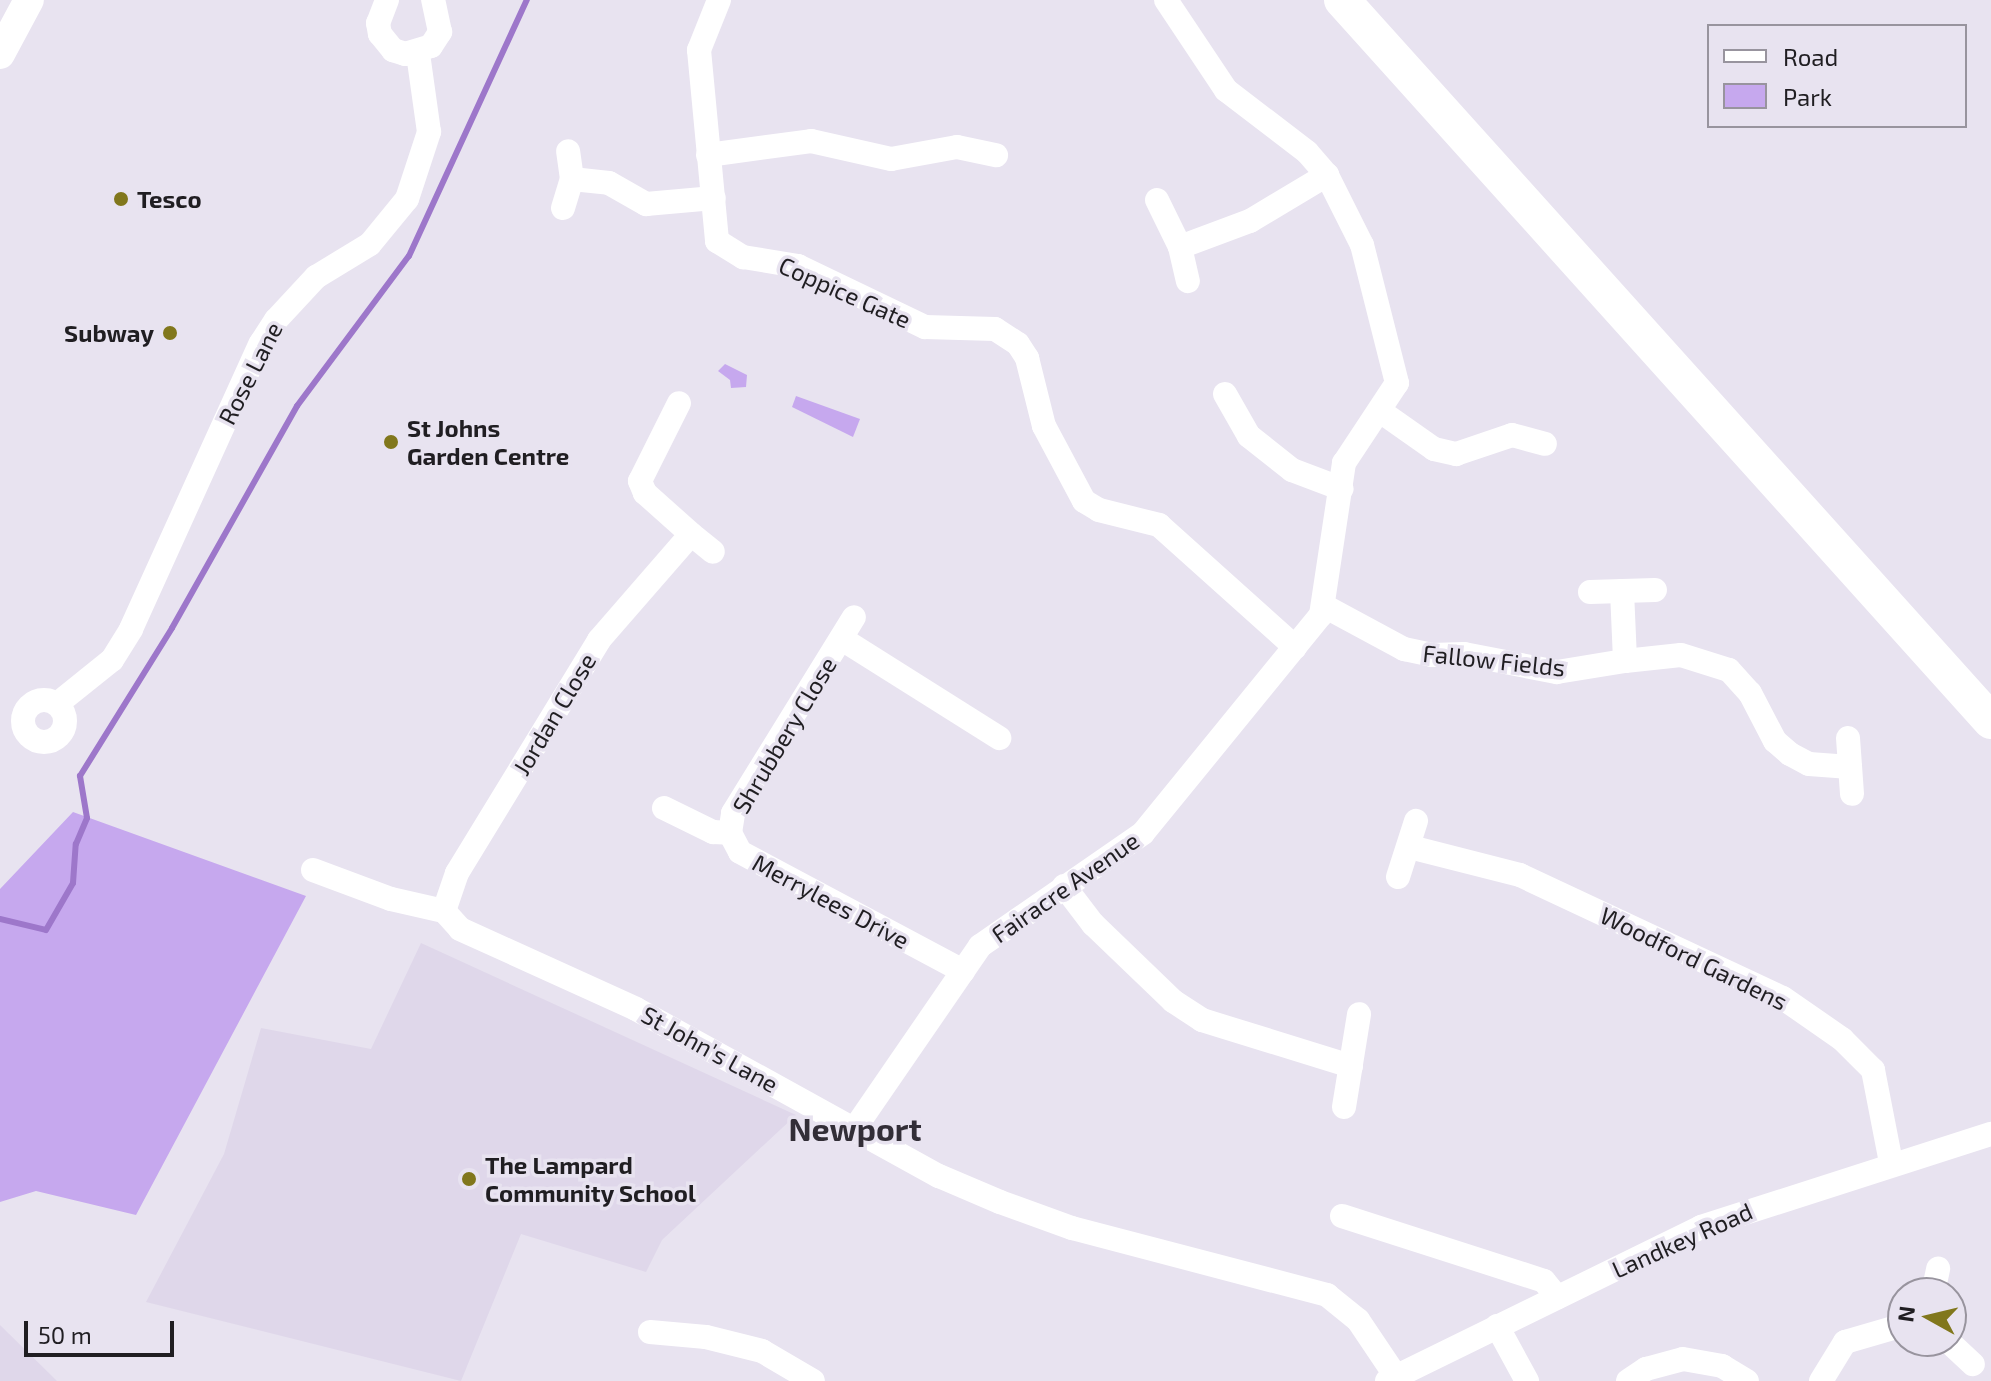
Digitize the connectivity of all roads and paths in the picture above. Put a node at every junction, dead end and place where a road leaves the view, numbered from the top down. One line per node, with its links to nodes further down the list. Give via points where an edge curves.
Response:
1 (29, 0): 7 (main road)
2 (433, 0): 8 (street, via 440,32)
3 (1166, 0): 12 (street, via 1226,90 1307,152)
4 (1342, 0): 35 (highway)
5 (379, 3): 8 (street, via 385,43 405,54)
6 (718, 4): 10 (street, Coppice Gate, via 699,50)
7 (0, 54)
8 (418, 54): 34 (street, Rose Lane, via 429,132 407,199 370,244 316,277 282,311 261,343 131,629 112,660)
9 (568, 151): 13 (street)
10 (708, 155): 11 (street, via 796,142 891,159 957,137); 14 (street, Coppice Gate)
11 (996, 155)
12 (1327, 175): 17 (street, via 1250,221); 21 (street, via 1362,245 1390,347 1397,383)
13 (572, 179): 14 (street, via 609,183 646,204); 16 (street)
14 (714, 198): 32 (street, Coppice Gate, via 717,241 725,249 798,266 925,327 995,329 1018,344 1027,358 1044,426 1084,501 1099,510 1159,525)
15 (1157, 200): 17 (street)
16 (563, 208)
17 (1180, 247): 18 (street)
18 (1188, 281)
19 (1225, 394): 23 (street, via 1249,436 1292,470)
20 (679, 403): 24 (street, via 640,481 645,493)
21 (1380, 411): 22 (street, via 1434,449 1456,454 1512,425); 23 (street, via 1344,463)
22 (1545, 444)
23 (1342, 489): 29 (street)
24 (691, 534): 25 (street); 47 (street, Jordan Close, via 599,640 457,873)
25 (713, 552)
26 (1655, 590): 27 (street)
27 (1622, 591): 28 (street); 33 (street)
28 (1590, 592)
29 (1326, 607): 32 (street); 33 (street, Fallow Fields, via 1404,649 1432,655 1496,658 1557,672)
30 (854, 617): 31 (street, Shrubbery Close)
31 (842, 639): 36 (street, Shrubbery Close); 42 (street, Shrubbery Close, via 733,813)
32 (1300, 641): 46 (street, Fairacre Avenue, via 1143,833)
33 (1625, 661): 38 (street, Fallow Fields, via 1681,655 1729,670 1750,693 1775,741 1790,754 1809,764)
34 (57, 704)
35 (1991, 721)
36 (999, 738)
37 (1848, 738): 38 (street)
38 (1850, 767): 39 (street)
39 (1852, 794)
40 (664, 808): 42 (street, Merrylees Drive, via 713,832)
41 (1416, 821): 43 (street)
42 (730, 833): 48 (street, Merrylees Drive, via 740,852)
43 (1410, 847): 45 (street); 54 (street, Woodford Gardens, via 1520,875 1783,998 1842,1039 1873,1070)
44 (313, 870): 47 (street, St John's Lane, via 405,903)
45 (1398, 877)
46 (1064, 886): 48 (street, Fairacre Avenue, via 980,946); 50 (street, via 1093,924 1173,1001 1202,1020)
47 (444, 911): 52 (street, St John's Lane, via 460,929 636,1009)
48 (963, 971): 52 (street, Fairacre Avenue)
49 (1359, 1014): 50 (street)
50 (1351, 1066): 51 (street)
51 (1344, 1107)
52 (855, 1128): 62 (street, St John's Lane, via 939,1176 1057,1223 1327,1295 1358,1320)
53 (1991, 1134): 54 (street, Landkey Road)
54 (1891, 1163): 56 (street, Landkey Road, via 1701,1227)
55 (1342, 1216): 56 (street, via 1544,1281)
56 (1557, 1297): 57 (street, Landkey Road)
57 (1497, 1326): 62 (street, Landkey Road); 64 (street)
58 (1887, 1330): 67 (street, via 1845,1342)
59 (650, 1332): 63 (street, via 706,1337 762,1351)
60 (1965, 1357): 61 (street)
61 (1973, 1364)
62 (1391, 1378)
63 (813, 1381)
64 (1527, 1381)
65 (1628, 1381): 66 (street, via 1646,1369 1683,1359 1722,1366)
66 (1747, 1381)
67 (1821, 1381)

